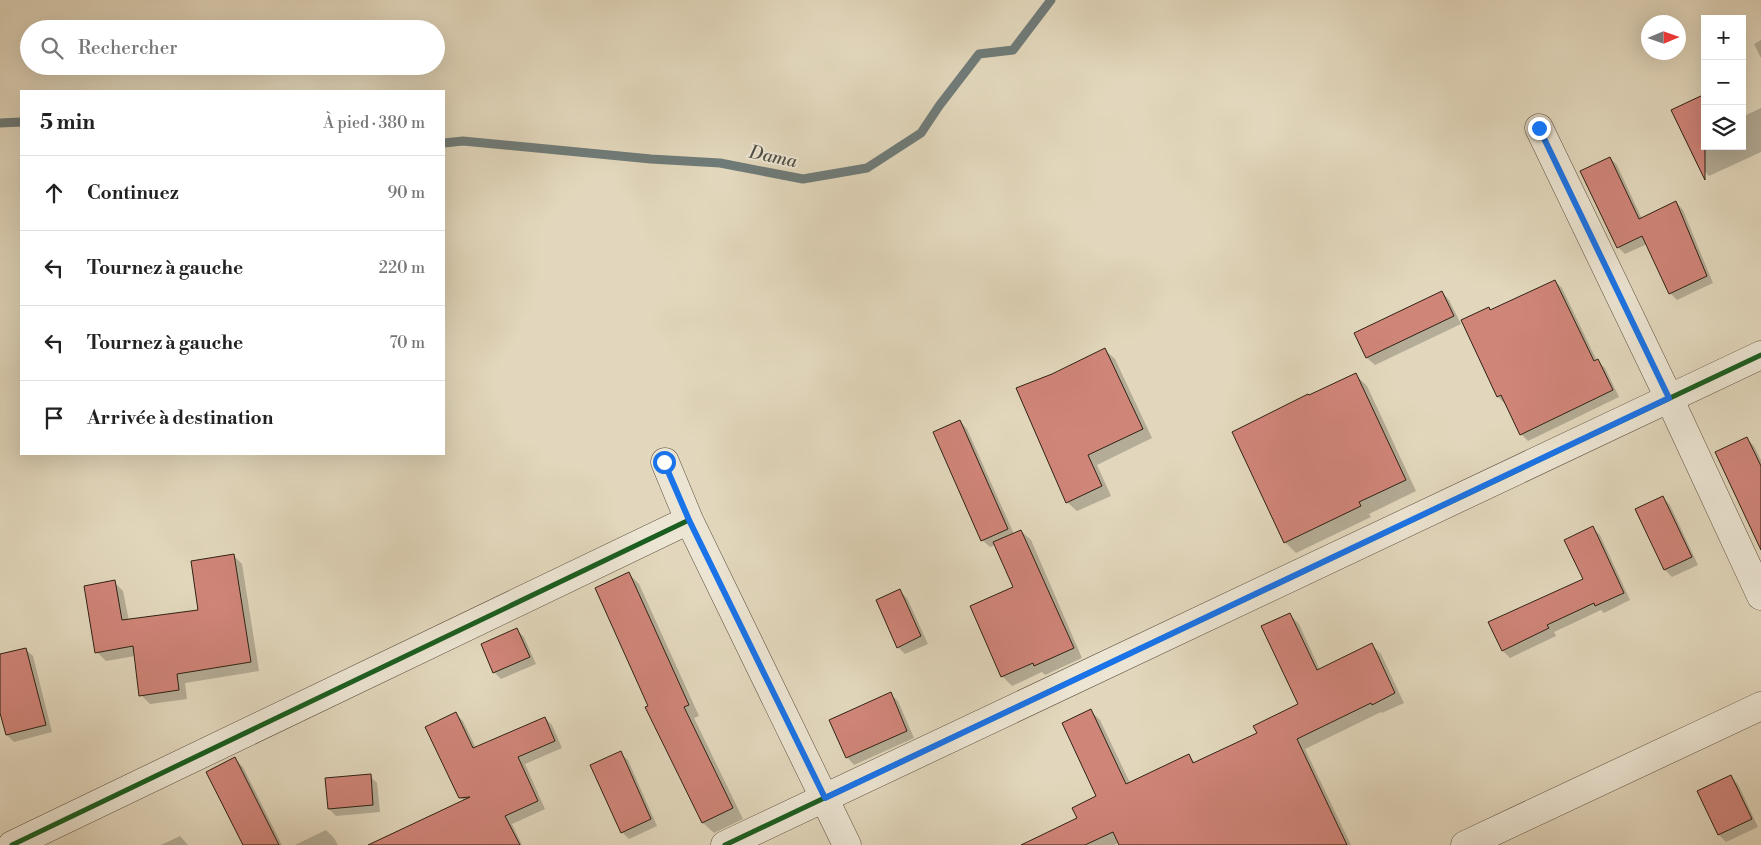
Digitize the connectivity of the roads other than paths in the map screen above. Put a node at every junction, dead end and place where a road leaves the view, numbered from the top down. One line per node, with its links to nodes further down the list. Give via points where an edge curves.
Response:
1 (1539, 128): 3 (street)
2 (1761, 355): 3 (street)
3 (1669, 398): 6 (street); 8 (street)
4 (664, 462): 5 (street)
5 (689, 520): 8 (street); 9 (street)
6 (1761, 596)
7 (1761, 706): 12 (street)
8 (825, 798): 10 (street); 11 (street)
9 (12, 845)
10 (725, 845)
11 (847, 845)
12 (1465, 845)

